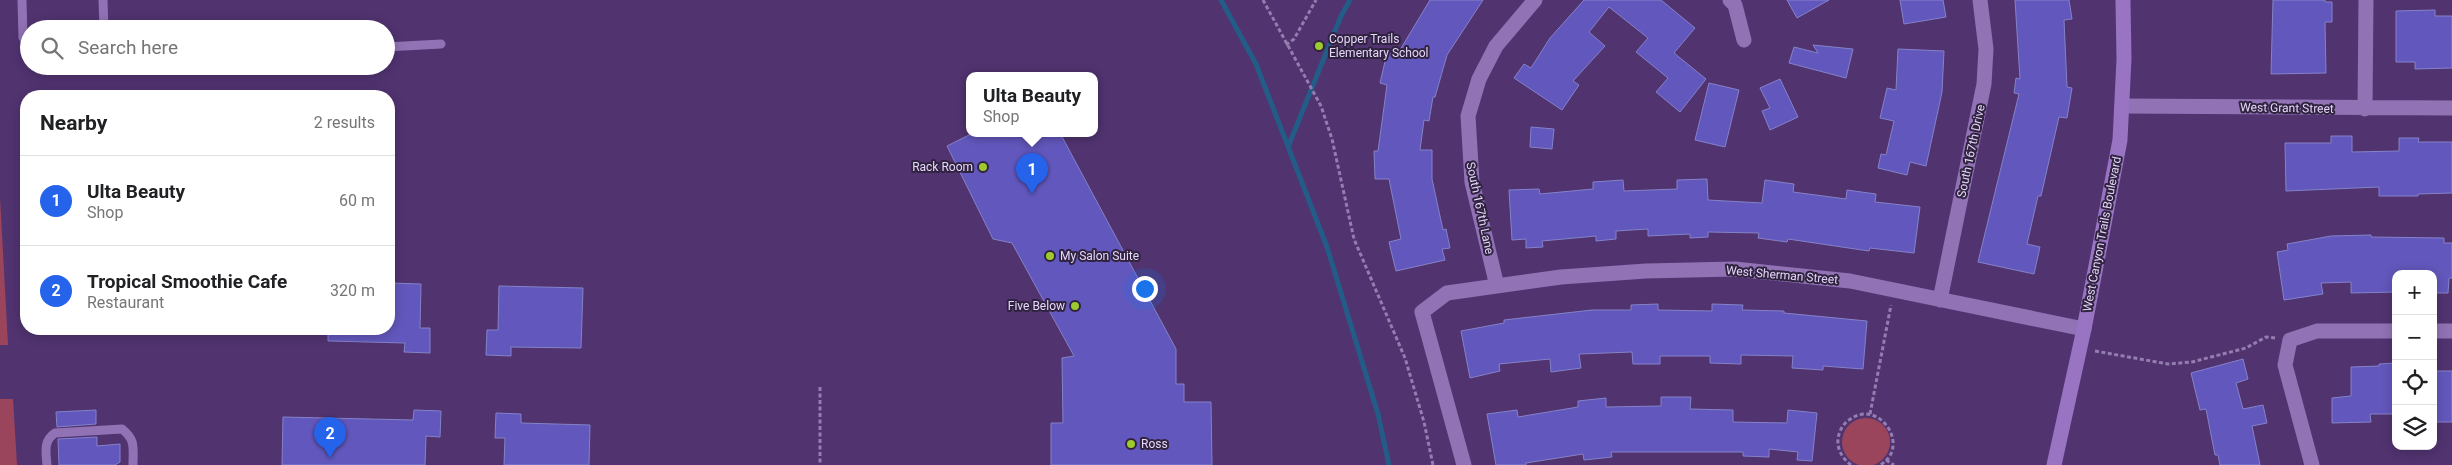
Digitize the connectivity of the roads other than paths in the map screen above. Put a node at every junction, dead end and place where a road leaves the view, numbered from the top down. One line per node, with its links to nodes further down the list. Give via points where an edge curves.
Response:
1 (22, 0): 8 (lane)
2 (103, 0): 9 (lane)
3 (1535, 0): 16 (street, South 167th Lane, via 1496,46 1480,79 1468,116 1472,182)
4 (1730, 0): 10 (street, via 1735,5)
5 (1980, 0): 17 (street, South 167th Drive, via 1986,49 1984,84)
6 (2123, 0): 13 (street, West Canyon Trails Boulevard)
7 (2366, 0): 15 (street)
8 (23, 20)
9 (104, 20)
10 (1744, 40)
11 (441, 44): 12 (lane)
12 (395, 47)
13 (2122, 106): 15 (street, West Grant Street); 18 (street, West Canyon Trails Boulevard, via 2116,169)
14 (2452, 108): 15 (street, West Grant Street)
15 (2365, 109)
16 (1497, 286): 17 (street, West Sherman Street, via 1627,272 1735,269 1850,281); 24 (street, West Sherman Street, via 1447,294 1422,312)
17 (1940, 300): 18 (street, West Sherman Street)
18 (2084, 329): 25 (street, West Canyon Trails Boulevard)
19 (2392, 331): 26 (street, via 2317,331 2290,340 2285,365)
20 (2437, 331): 21 (street)
21 (2452, 331)
22 (47, 465): 23 (lane, via 46,444 55,433 122,429 131,436)
23 (133, 465)
24 (1464, 465)
25 (2054, 465)
26 (2312, 465)

